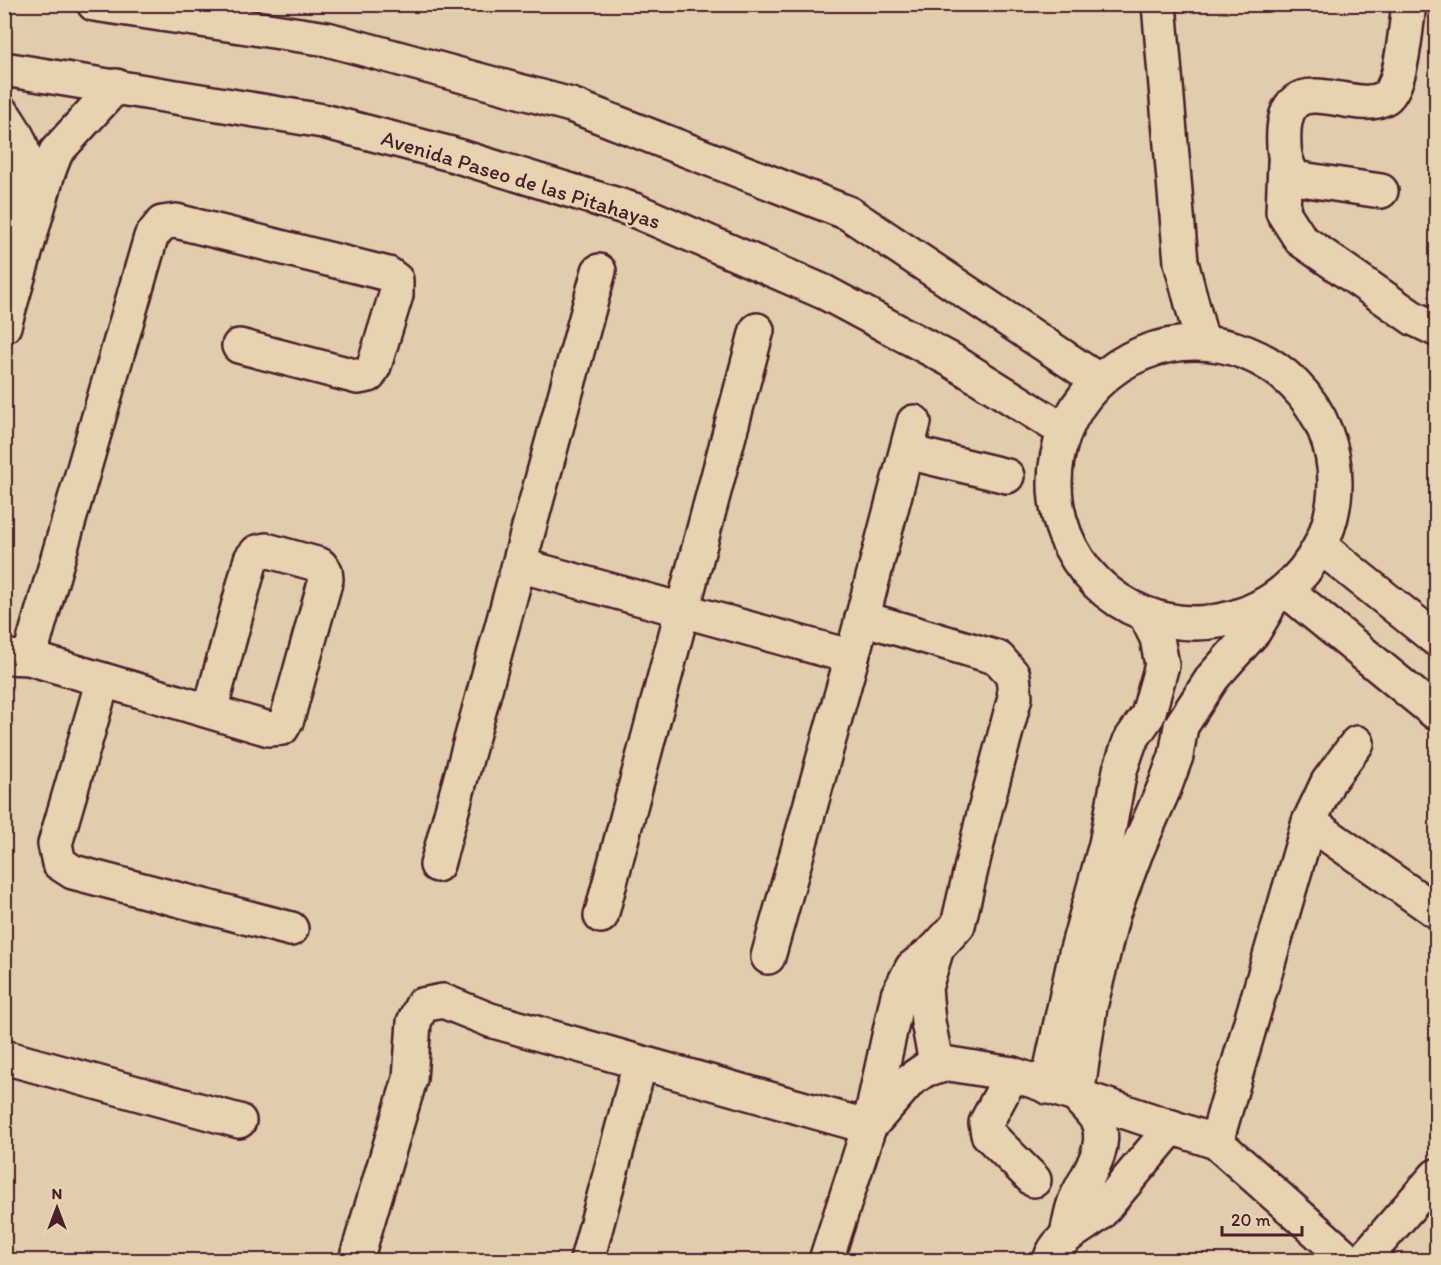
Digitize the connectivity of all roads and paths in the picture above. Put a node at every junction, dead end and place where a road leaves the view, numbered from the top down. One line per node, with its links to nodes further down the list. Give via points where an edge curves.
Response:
1 (94, 4): 16 (street, via 327,39 571,105 848,213)
2 (1159, 4): 14 (street, via 1181,262)
3 (1409, 4): 7 (street, via 1397,80 1387,97 1370,104 1313,94 1294,102 1285,117)
4 (4, 69): 5 (street, Avenida Paseo de las Pitahayas)
5 (116, 86): 11 (street, via 56,152); 17 (street, Avenida Paseo de las Pitahayas, via 323,120 634,210 824,292 951,360)
6 (4, 116): 9 (street, via 14,128 23,154 22,174)
7 (1286, 164): 8 (street, via 1294,178); 12 (street, via 1282,212 1301,240 1413,318)
8 (1381, 191)
9 (4, 234)
10 (598, 271): 20 (street)
11 (4, 326)
12 (1437, 329)
13 (757, 330): 22 (street)
14 (1202, 342): 16 (street, via 1146,350); 19 (street, via 1256,355 1301,389 1330,437 1336,493)
15 (239, 345): 27 (street, via 358,376 369,375 396,296 396,280 388,274 176,221 162,223 151,237)
16 (1098, 380): 17 (street)
17 (1063, 430): 23 (street, via 1053,479 1059,522 1077,561 1099,585)
18 (1007, 476): 24 (street, via 911,437)
19 (1321, 547): 21 (street, via 1310,566); 25 (street)
20 (519, 565): 22 (street); 35 (street)
21 (1277, 600): 23 (street, via 1235,617 1190,623); 30 (street); 32 (street, via 1213,677)
22 (684, 611): 26 (street); 37 (street)
23 (1145, 614): 31 (street, via 1157,638 1162,665)
24 (862, 618): 26 (street); 39 (street, via 998,658 1013,675 1015,697 958,925)
25 (1437, 639)
26 (852, 657): 40 (street)
27 (17, 658): 28 (street)
28 (103, 680): 29 (street); 38 (street, via 55,844 59,863 73,872)
29 (210, 711): 29 (street, via 251,559 266,550 320,565 326,579 282,728 269,729)
30 (1437, 713)
31 (1148, 715): 32 (street); 45 (street, via 1130,741 1120,770 1106,844 1076,953)
32 (1181, 726): 45 (street, via 1166,786 1113,913 1090,1007)
33 (1357, 743): 34 (street, via 1328,782)
34 (1309, 822): 36 (street); 49 (street)
35 (437, 866)
36 (1437, 910)
37 (601, 916)
38 (291, 929)
39 (936, 949): 43 (street, via 925,988); 47 (street, via 912,968 898,995)
40 (768, 957)
41 (4, 1057): 46 (street)
42 (640, 1063): 47 (street); 53 (street, via 490,1020 443,1001 422,1005 414,1022 410,1078); 54 (street)
43 (937, 1067): 44 (street, via 950,1064); 47 (street, via 910,1080)
44 (1012, 1074): 45 (street); 51 (street, via 986,1123 988,1134)
45 (1062, 1092): 48 (street); 52 (street, via 1094,1115 1100,1125 1100,1137 1096,1162 1076,1199)
46 (239, 1121)
47 (869, 1127): 55 (street)
48 (1172, 1127): 49 (street); 52 (street, via 1100,1213)
49 (1216, 1142): 56 (street)
50 (1437, 1176): 57 (street)
51 (1034, 1180)
52 (1059, 1247)
53 (356, 1260)
54 (586, 1260)
55 (826, 1260)
56 (1349, 1260)
57 (1363, 1260)

